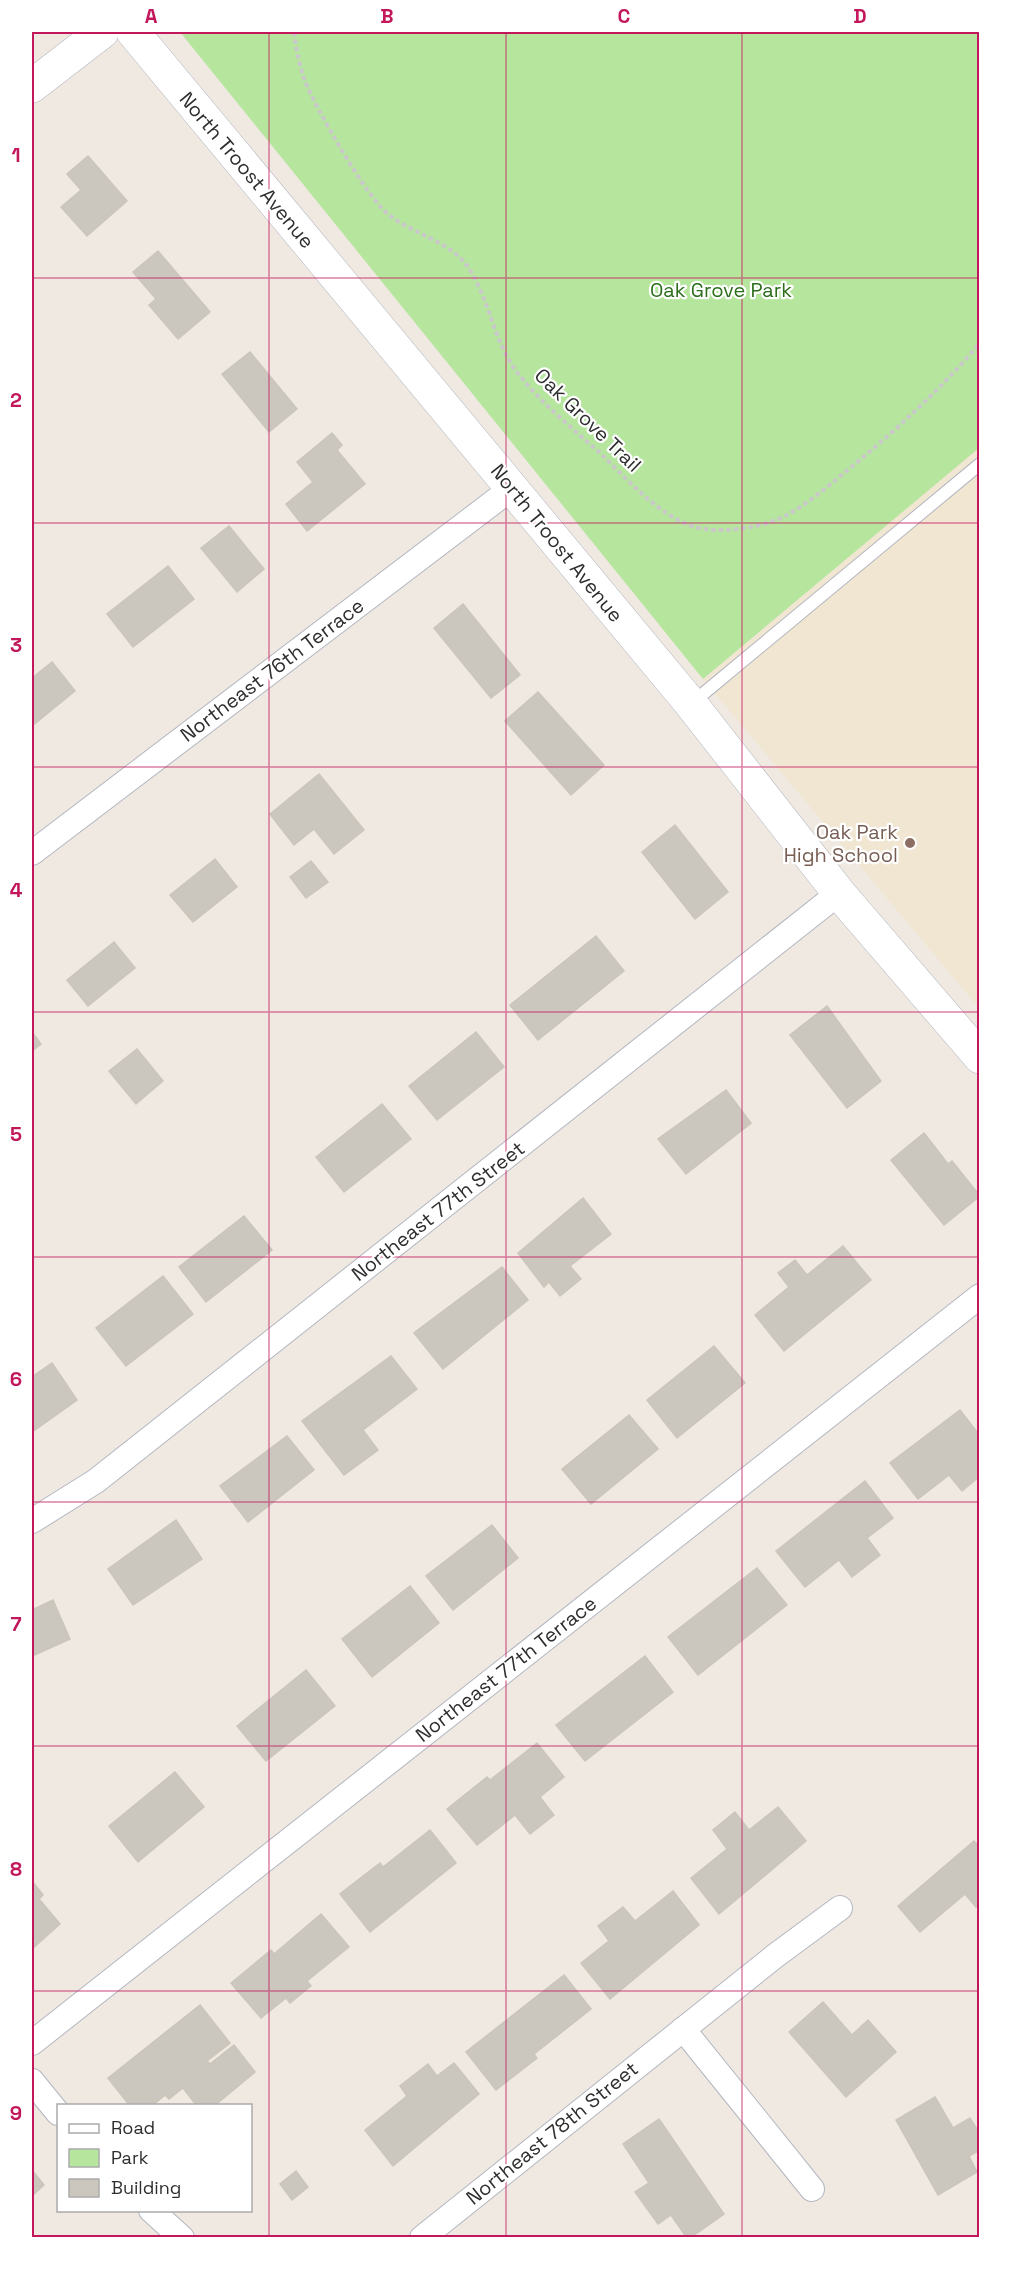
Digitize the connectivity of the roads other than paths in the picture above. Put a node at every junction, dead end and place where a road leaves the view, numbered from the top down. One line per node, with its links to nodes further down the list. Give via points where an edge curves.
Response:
1 (102, 32): 3 (street)
2 (133, 32): 5 (street, North Troost Avenue)
3 (32, 86)
4 (980, 464): 6 (lane)
5 (512, 488): 6 (street, North Troost Avenue); 7 (street, Northeast 76th Terrace)
6 (691, 704): 8 (street, North Troost Avenue)
7 (32, 853)
8 (839, 893): 9 (street, North Troost Avenue); 11 (street, Northeast 77th Street, via 96,1481)
9 (980, 1057)
10 (980, 1296): 14 (street, Northeast 77th Terrace)
11 (32, 1521)
12 (840, 1908): 13 (street, Northeast 78th Street)
13 (683, 2029): 17 (street); 20 (street, Northeast 78th Street)
14 (32, 2043)
15 (32, 2081): 16 (street)
16 (57, 2113)
17 (813, 2189)
18 (153, 2212): 19 (street)
19 (182, 2238)
20 (422, 2238)

